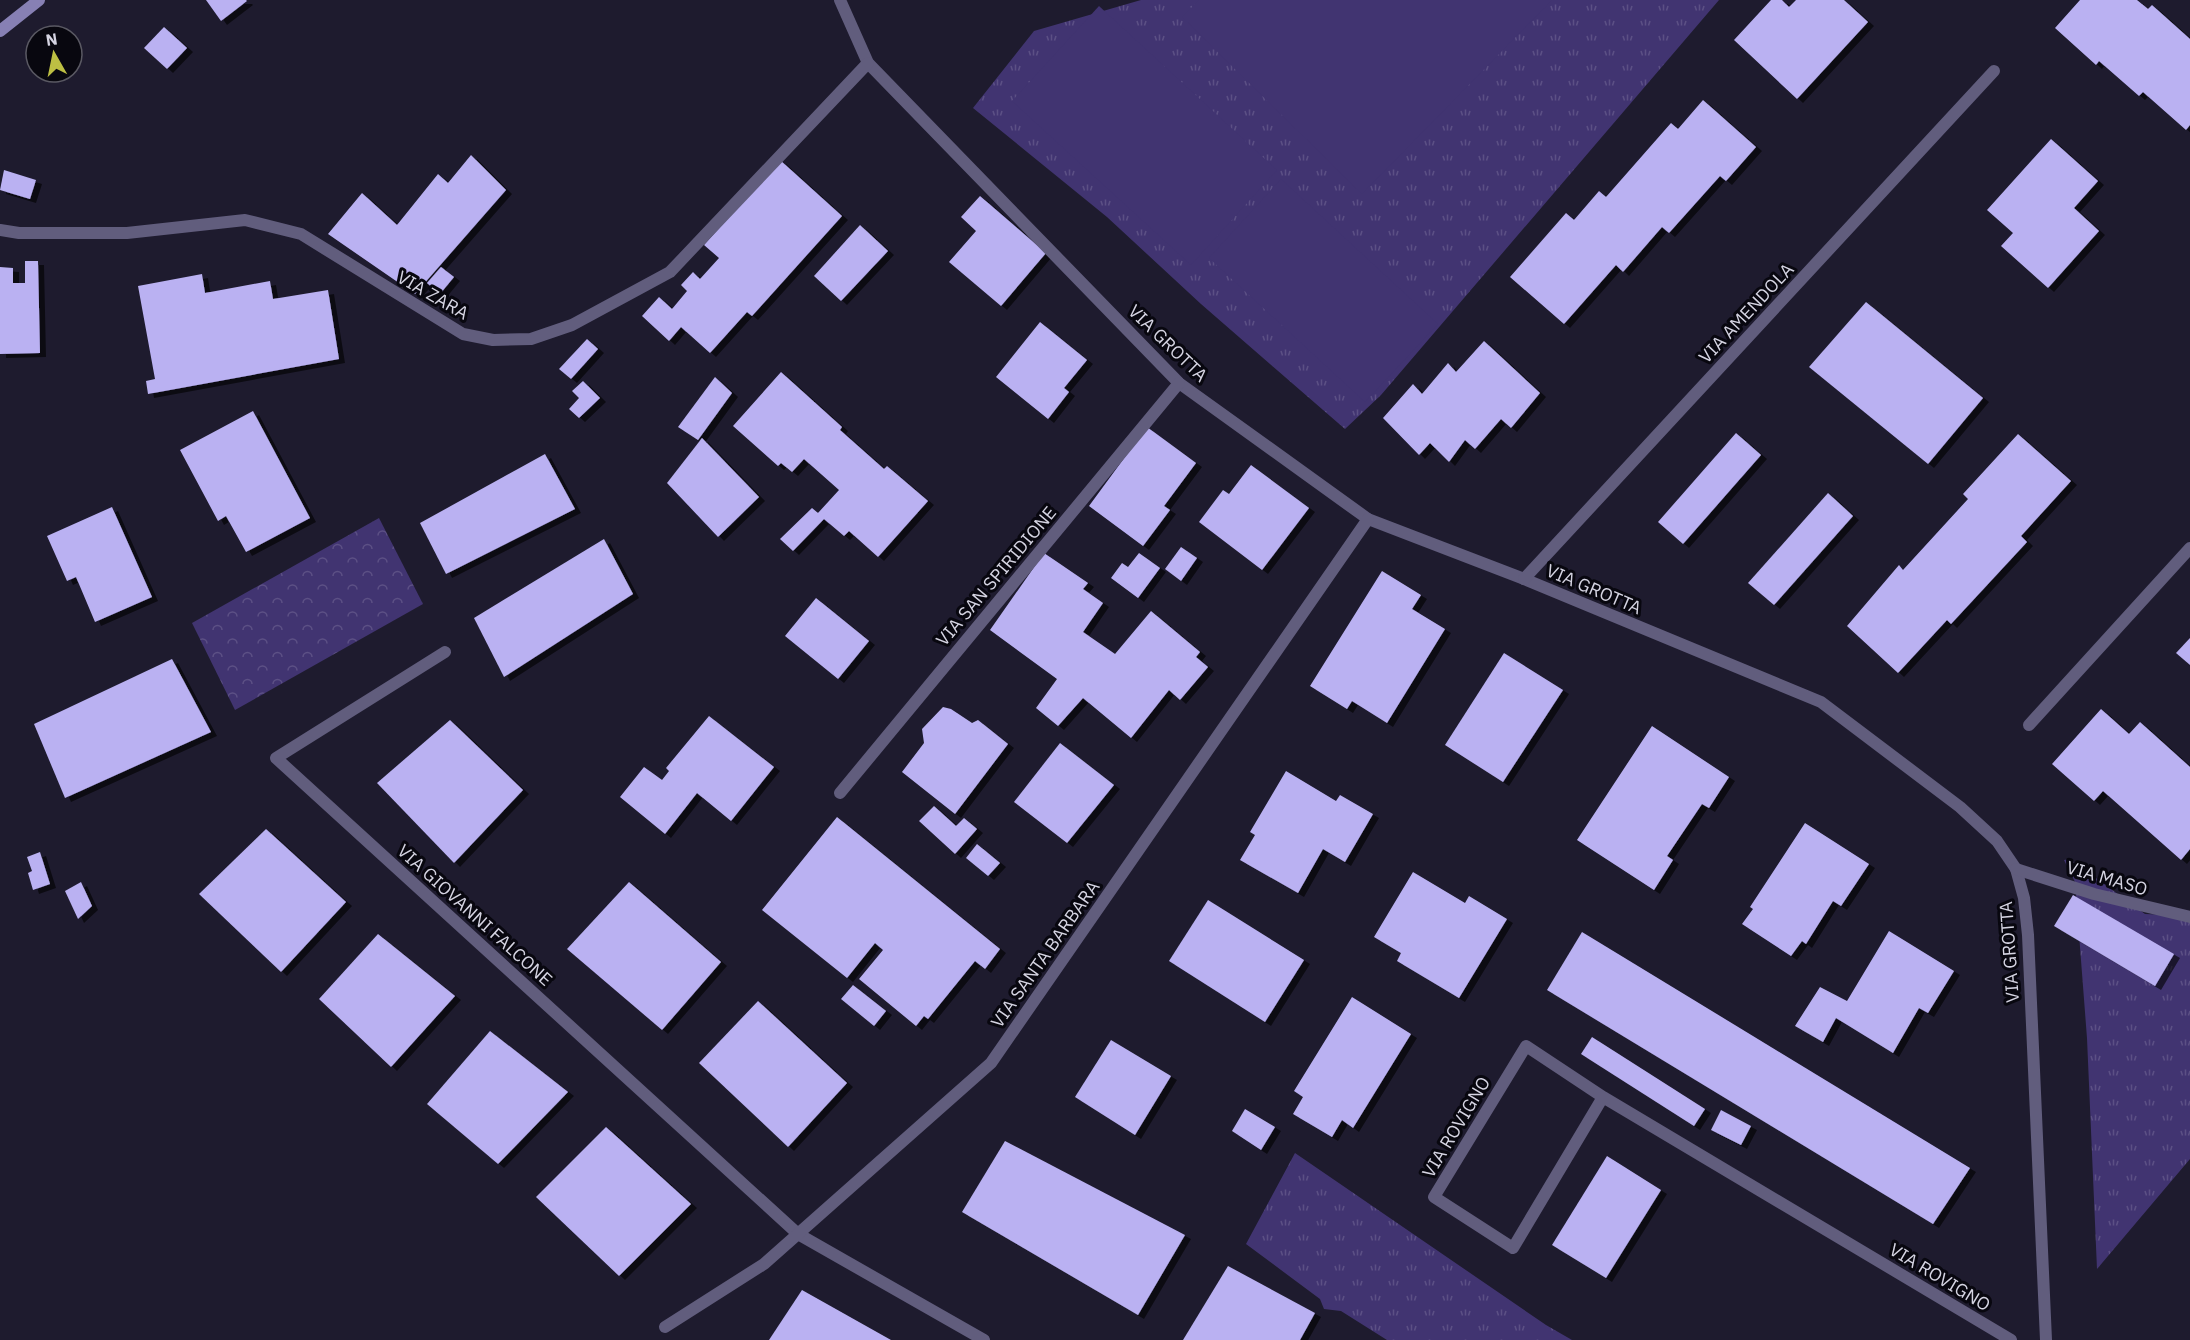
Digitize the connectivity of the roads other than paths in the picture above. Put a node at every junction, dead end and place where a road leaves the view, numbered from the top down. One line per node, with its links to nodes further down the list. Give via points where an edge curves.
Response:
1 (39, 0): 3 (main road)
2 (840, 0): 4 (street, VIA GROTTA)
3 (0, 31)
4 (868, 63): 6 (street, VIA ZARA, via 670,272 572,325 531,339 492,340 464,334 301,234 245,220 127,233); 7 (street, VIA GROTTA)
5 (1994, 71): 10 (street, VIA AMENDOLA)
6 (0, 230)
7 (1179, 382): 8 (street, VIA GROTTA); 13 (street, VIA SAN SPIRIDIONE)
8 (1368, 519): 10 (street, VIA GROTTA); 17 (street, VIA SANTA BARBARA, via 991,1063)
9 (2190, 548): 12 (street)
10 (1524, 579): 14 (street, VIA GROTTA, via 1821,702 1960,807 1997,841)
11 (445, 652): 17 (street, VIA GIOVANNI FALCONE, via 276,758)
12 (2029, 725)
13 (840, 793)
14 (2016, 869): 15 (street, VIA MASO, via 2094,894); 21 (street, VIA GROTTA, via 2028,934)
15 (2190, 917)
16 (1603, 1097): 16 (street, VIA ROVIGNO, via 1513,1248 1434,1197 1526,1046); 20 (street, VIA ROVIGNO)
17 (798, 1234): 18 (street, VIA SANTA BARBARA, via 764,1264); 19 (street)
18 (665, 1327)
19 (984, 1340)
20 (2011, 1340)
21 (2046, 1340)

